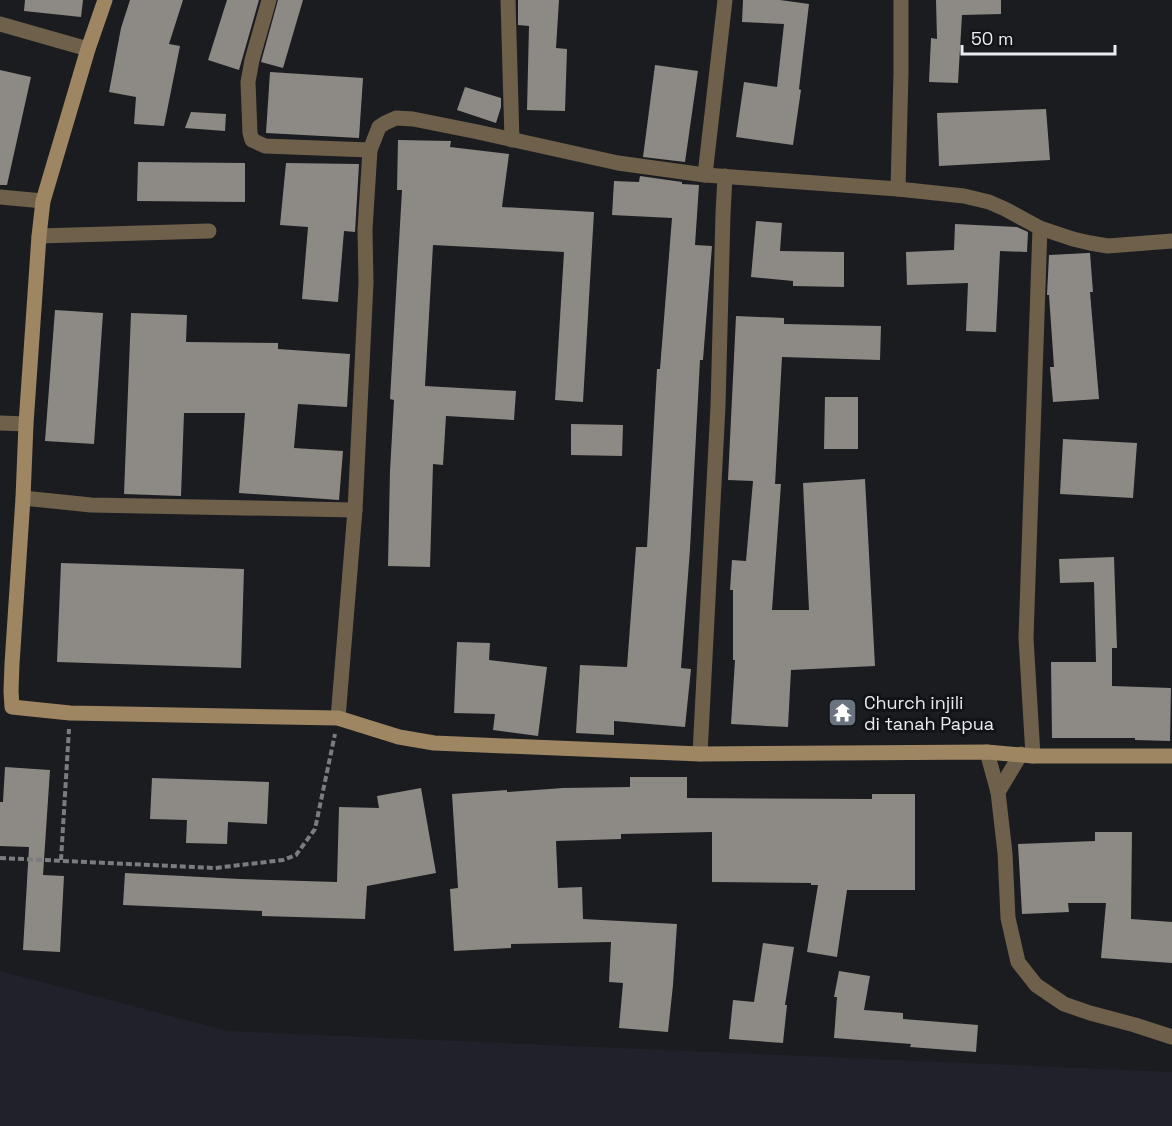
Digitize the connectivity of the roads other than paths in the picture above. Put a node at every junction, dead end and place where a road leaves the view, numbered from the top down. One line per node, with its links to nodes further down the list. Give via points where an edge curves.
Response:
1 (105, 0): 7 (street)
2 (270, 0): 9 (street, via 248,82 252,140 265,146)
3 (508, 0): 8 (street)
4 (725, 0): 10 (street)
5 (901, 0): 12 (street)
6 (0, 24): 7 (street)
7 (88, 49): 14 (street)
8 (512, 140): 9 (street, via 396,118 380,127); 10 (street, via 618,163)
9 (369, 150): 22 (street)
10 (705, 175): 11 (street)
11 (725, 176): 12 (street); 26 (street)
12 (898, 189): 15 (street, via 989,202)
13 (0, 197): 14 (street)
14 (43, 201): 17 (street)
15 (1040, 228): 18 (street, via 1108,246); 27 (street, via 1026,638)
16 (209, 231): 17 (street)
17 (39, 236): 20 (street)
18 (1172, 241)
19 (0, 423): 20 (street)
20 (26, 424): 21 (street)
21 (23, 498): 22 (street, via 111,505); 23 (street, via 11,692)
22 (355, 510): 24 (street)
23 (6, 707): 24 (street, via 70,713)
24 (338, 718): 26 (street, via 399,737 434,743)
25 (987, 752): 26 (street); 27 (street); 29 (street)
26 (700, 754)
27 (1027, 755): 28 (street); 29 (street)
28 (1172, 756)
29 (998, 792): 30 (street, via 1008,918 1018,962 1036,985 1064,1004)
30 (1172, 1036)

